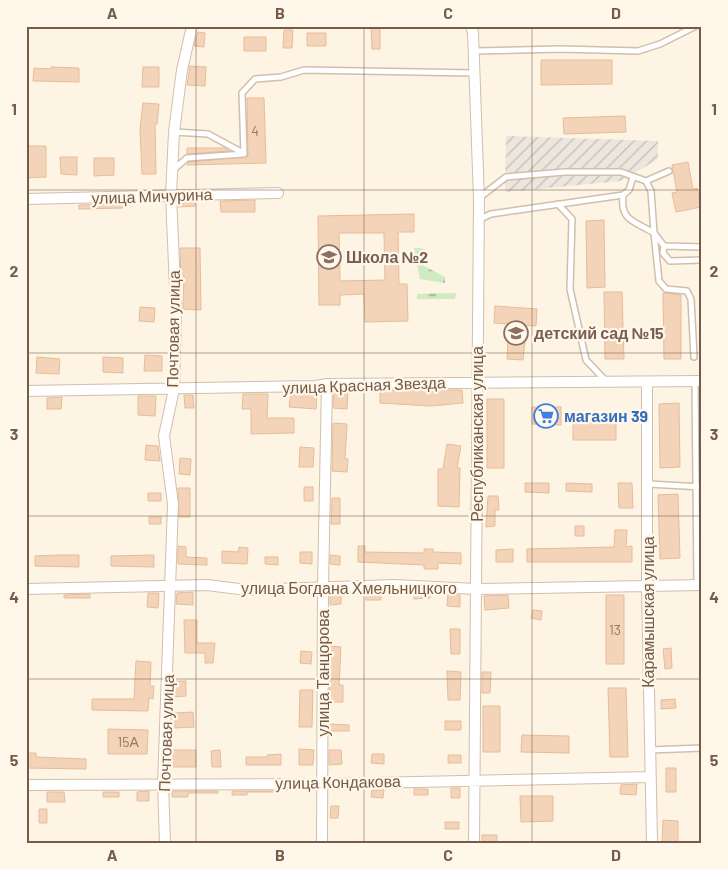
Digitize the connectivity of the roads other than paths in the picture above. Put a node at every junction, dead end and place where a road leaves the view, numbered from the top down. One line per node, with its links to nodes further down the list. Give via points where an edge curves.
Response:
1 (192, 26): 6 (street, Почтовая улица)
2 (471, 26): 4 (street, Республиканская улица)
3 (696, 26): 4 (lane, via 638,51)
4 (474, 51): 5 (street, Республиканская улица)
5 (474, 73): 7 (lane, via 304,70 282,77 255,79 242,93); 16 (street, Республиканская улица)
6 (174, 132): 7 (lane, via 208,134); 8 (street, Почтовая улица)
7 (244, 154): 8 (lane, via 188,158)
8 (172, 171): 13 (street, Почтовая улица)
9 (669, 171): 11 (lane)
10 (633, 177): 11 (lane); 14 (lane, via 629,190); 16 (lane, via 622,172 565,172 506,177)
11 (646, 182): 19 (lane, via 651,191)
12 (278, 193): 13 (street, улица Мичурина)
13 (171, 194): 15 (street, улица Мичурина); 29 (street, Почтовая улица, via 176,311)
14 (622, 195): 17 (lane); 19 (lane, via 621,208 625,216)
15 (26, 199)
16 (479, 199): 18 (street, Республиканская улица)
17 (558, 204): 18 (lane, via 491,214); 26 (lane, via 572,218 570,289 586,360)
18 (478, 220): 25 (street, Республиканская улица)
19 (654, 233): 20 (lane); 23 (lane, via 659,281 666,289 687,291 691,299)
20 (664, 246): 21 (lane); 22 (lane, via 663,253 670,261)
21 (702, 247)
22 (702, 260)
23 (694, 357)
24 (698, 381): 27 (street, улица Красная Звезда); 32 (lane)
25 (478, 382): 26 (street, улица Красная Звезда); 28 (street, улица Красная Звезда); 38 (street, Республиканская улица)
26 (607, 382): 27 (street, улица Красная Звезда)
27 (647, 382): 31 (street, Карамышская улица)
28 (327, 384): 29 (street, улица Красная Звезда); 34 (street, улица Танцорова)
29 (174, 389): 30 (street, улица Красная Звезда); 36 (street, Почтовая улица, via 164,436 173,504)
30 (26, 391)
31 (649, 484): 32 (lane); 35 (street, Карамышская улица)
32 (699, 487): 33 (lane)
33 (700, 585): 35 (street, улица Богдана Хмельницкого)
34 (323, 586): 36 (street, улица Богдана Хмельницкого, via 247,590 207,585); 38 (street, улица Богдана Хмельницкого); 44 (street, улица Танцорова)
35 (647, 587): 38 (street, улица Богдана Хмельницкого); 40 (street, Карамышская улица)
36 (170, 588): 37 (street, улица Богдана Хмельницкого); 43 (street, Почтовая улица)
37 (26, 589)
38 (476, 589): 42 (street, Республиканская улица)
39 (702, 748): 40 (lane)
40 (649, 750): 41 (street, Карамышская улица)
41 (651, 777): 42 (street, улица Кондакова); 49 (street, Карамышская улица)
42 (474, 779): 44 (street, улица Кондакова); 48 (street, Республиканская улица)
43 (163, 784): 44 (street, улица Кондакова); 45 (street, улица Кондакова); 46 (street, Почтовая улица)
44 (322, 784): 47 (street, улица Танцорова)
45 (26, 785)
46 (164, 843)
47 (322, 843)
48 (474, 843)
49 (652, 843)

